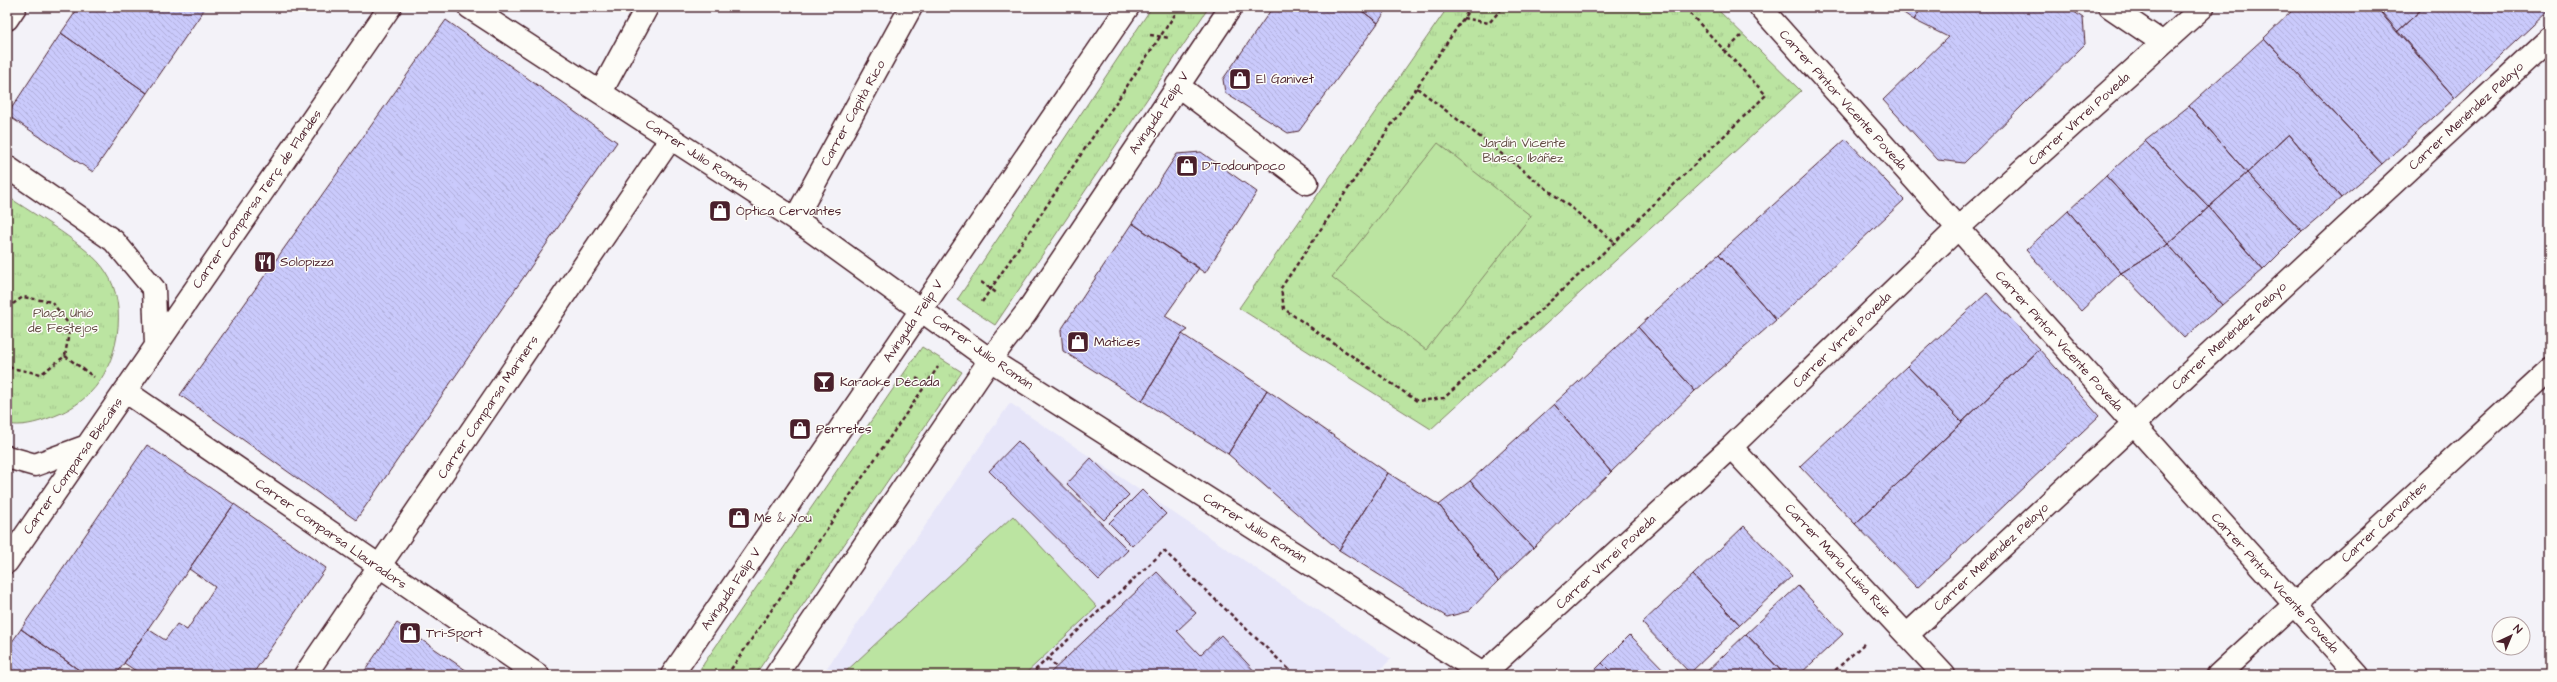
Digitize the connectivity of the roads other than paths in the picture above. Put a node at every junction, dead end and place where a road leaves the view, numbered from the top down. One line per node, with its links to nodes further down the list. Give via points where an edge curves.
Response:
1 (15, 7): 11 (street)
2 (390, 7): 22 (street, Carrer Comparsa Terç de Flandes)
3 (469, 7): 15 (street, Carrer Julio Román)
4 (647, 7): 15 (street)
5 (911, 7): 19 (street, Carrer Capità Rico)
6 (1128, 7): 21 (street, Avinguda Felip V)
7 (1231, 7): 14 (street, Avinguda Felip V)
8 (1760, 7): 20 (street, Carrer Pintor Vicente Poveda)
9 (2110, 7): 13 (street)
10 (2203, 7): 13 (street, Carrer Virrei Poveda)
11 (7, 19)
12 (2550, 38): 26 (street, Carrer Menéndez Pelayo)
13 (2163, 43): 20 (street, Carrer Virrei Poveda)
14 (1177, 85): 18 (street); 23 (street, Avinguda Felip V, via 1026,313)
15 (601, 92): 16 (street, Carrer Julio Román)
16 (671, 138): 19 (street, Carrer Julio Román); 31 (street, Carrer Comparsa Mariners)
17 (7, 167): 22 (street, via 114,241 154,289)
18 (1307, 183)
19 (795, 219): 21 (street, Carrer Julio Román)
20 (1958, 228): 26 (street, Carrer Pintor Vicente Poveda); 28 (street, Carrer Virrei Poveda)
21 (922, 309): 23 (street, Carrer Julio Román); 37 (street, Avinguda Felip V)
22 (156, 345): 25 (street, Carrer Comparsa Terç de Flandes)
23 (990, 360): 34 (street, Carrer Julio Román); 38 (street, Avinguda Felip V)
24 (2550, 370): 32 (street, Carrer Cervantes)
25 (125, 391): 27 (street, Carrer Comparsa Biscaïns); 31 (street, Carrer Comparsa Llauradors)
26 (2133, 425): 32 (street, Carrer Pintor Vicente Poveda); 33 (street, Carrer Menéndez Pelayo)
27 (87, 446): 29 (street, via 35,465); 30 (street, Carrer Comparsa Biscaïns)
28 (1731, 447): 33 (street, Carrer María Luisa Ruiz); 34 (street, Carrer Virrei Poveda)
29 (7, 457)
30 (7, 562)
31 (378, 567): 35 (street, Carrer Comparsa Mariners); 36 (street, Carrer Comparsa Llauradors)
32 (2294, 604): 40 (street, Carrer Cervantes); 41 (street, Carrer Pintor Vicente Poveda)
33 (1908, 634): 39 (street, Carrer María Luisa Ruiz)
34 (1483, 674)
35 (305, 675)
36 (538, 675)
37 (672, 675)
38 (776, 675)
39 (1944, 675)
40 (2218, 675)
41 (2358, 675)

